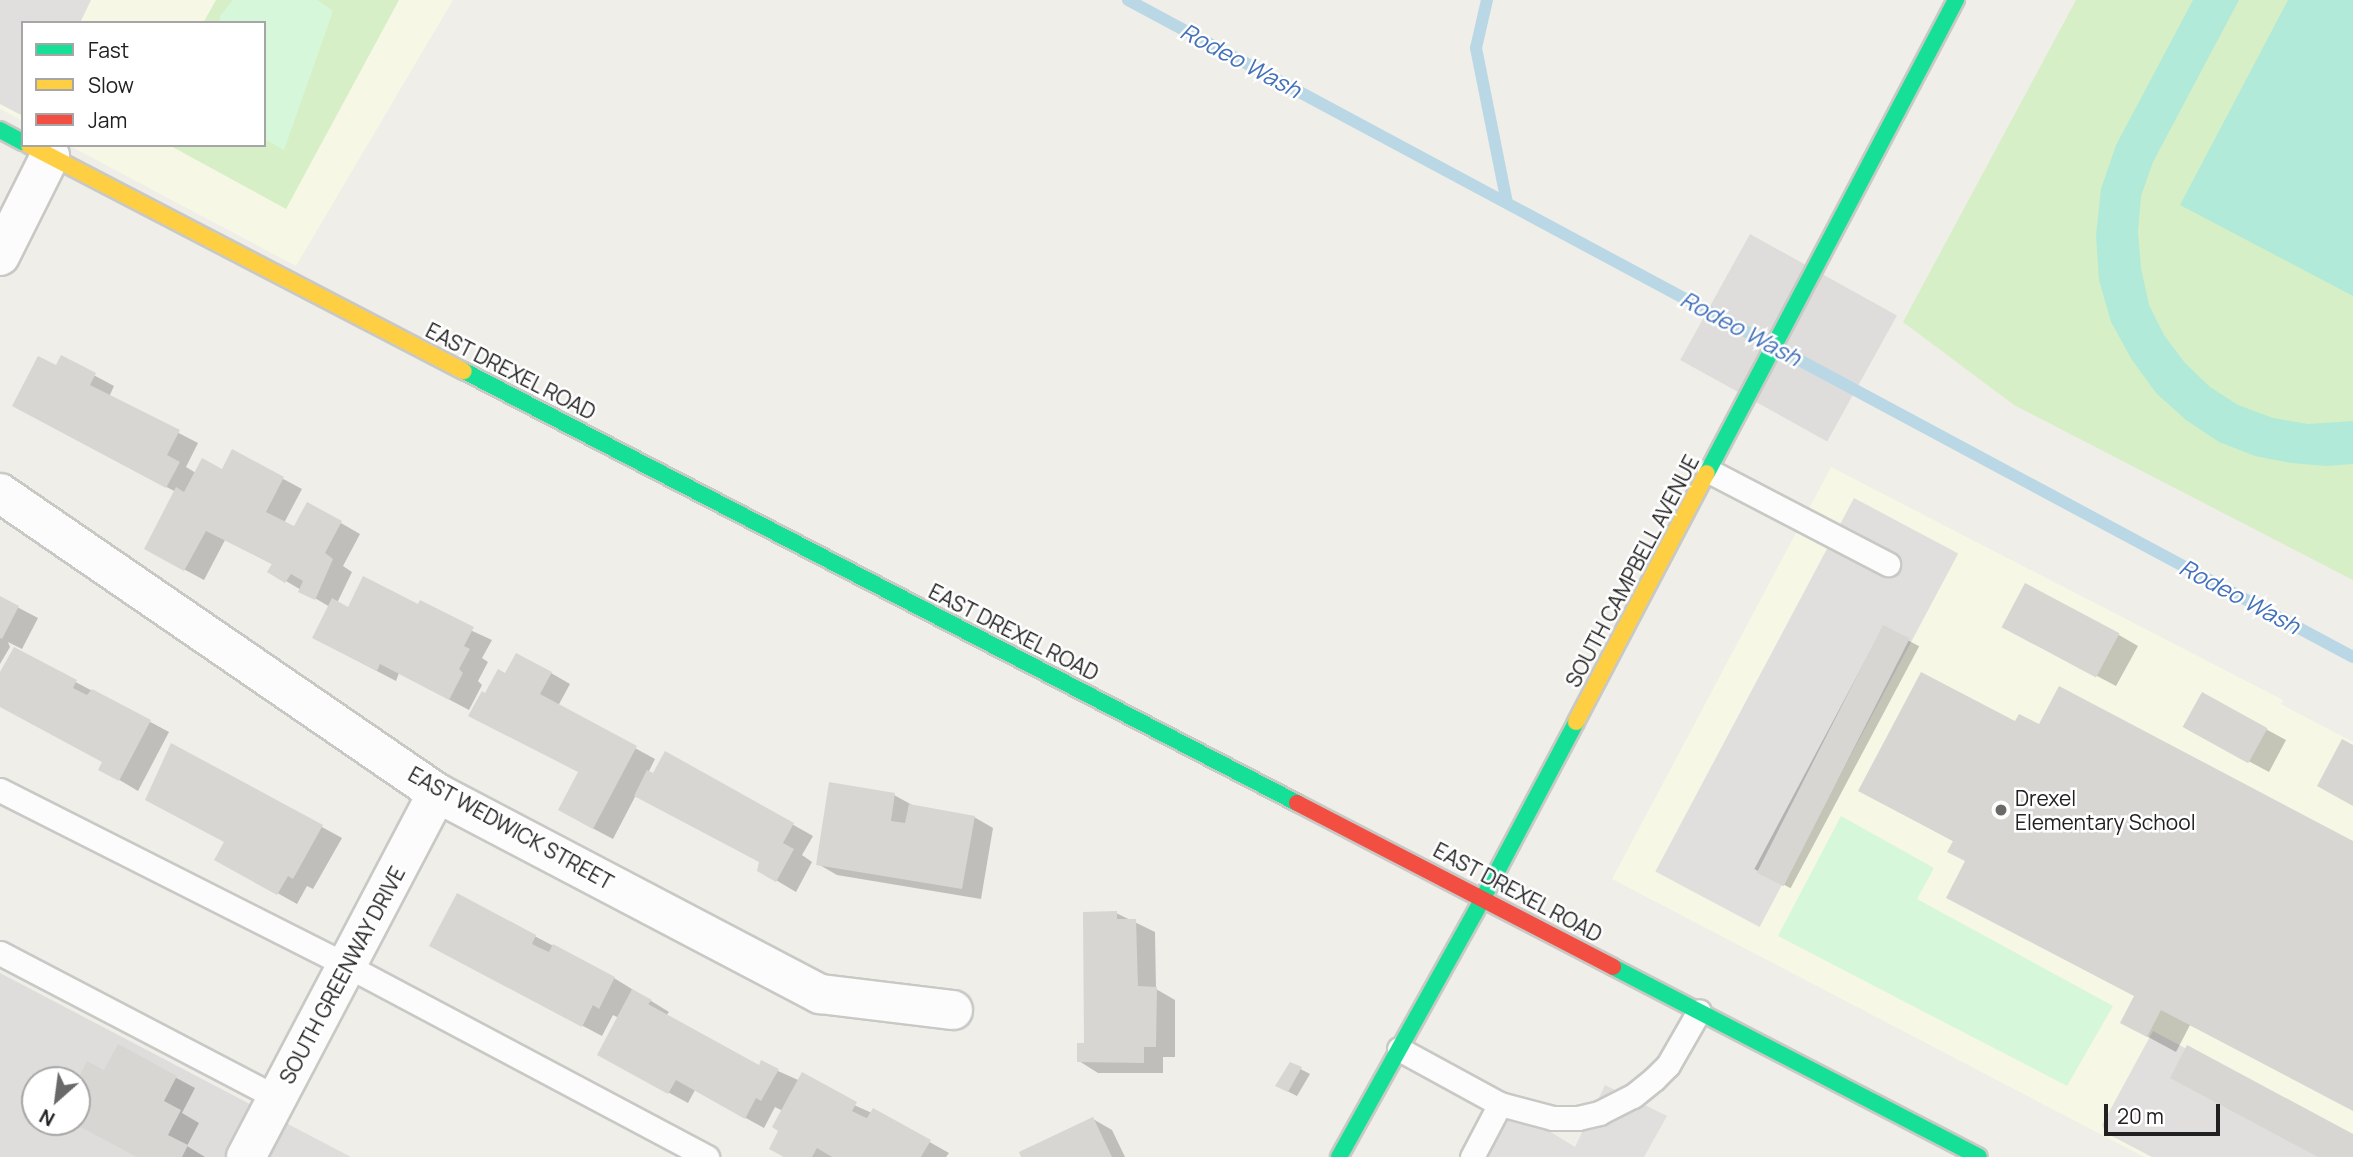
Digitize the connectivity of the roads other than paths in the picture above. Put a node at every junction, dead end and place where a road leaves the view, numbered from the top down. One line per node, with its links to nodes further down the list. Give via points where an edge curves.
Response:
1 (1956, 0): 6 (street, SOUTH CAMPBELL AVENUE)
2 (0, 130): 3 (street, EAST DREXEL ROAD)
3 (21, 141)
4 (34, 148): 5 (street); 11 (street, EAST DREXEL ROAD)
5 (0, 256)
6 (1709, 471): 8 (lane); 11 (street, SOUTH CAMPBELL AVENUE)
7 (0, 494): 10 (street, EAST WEDWICK STREET)
8 (1888, 564)
9 (0, 790): 13 (lane)
10 (438, 793): 13 (street, SOUTH GREENWAY DRIVE); 14 (street, EAST WEDWICK STREET, via 820,994)
11 (1483, 898): 15 (street, EAST DREXEL ROAD); 16 (street, SOUTH CAMPBELL AVENUE)
12 (0, 953): 17 (lane)
13 (346, 965): 17 (street, SOUTH GREENWAY DRIVE); 20 (lane)
14 (953, 1010)
15 (1699, 1011): 18 (lane, via 1668,1065 1633,1096 1600,1113 1553,1118); 23 (street, EAST DREXEL ROAD)
16 (1399, 1049): 18 (lane); 21 (street, SOUTH CAMPBELL AVENUE)
17 (277, 1098): 19 (street, SOUTH GREENWAY DRIVE)
18 (1500, 1104): 22 (lane)
19 (246, 1157)
20 (707, 1157)
21 (1339, 1157)
22 (1472, 1157)
23 (1979, 1157)

